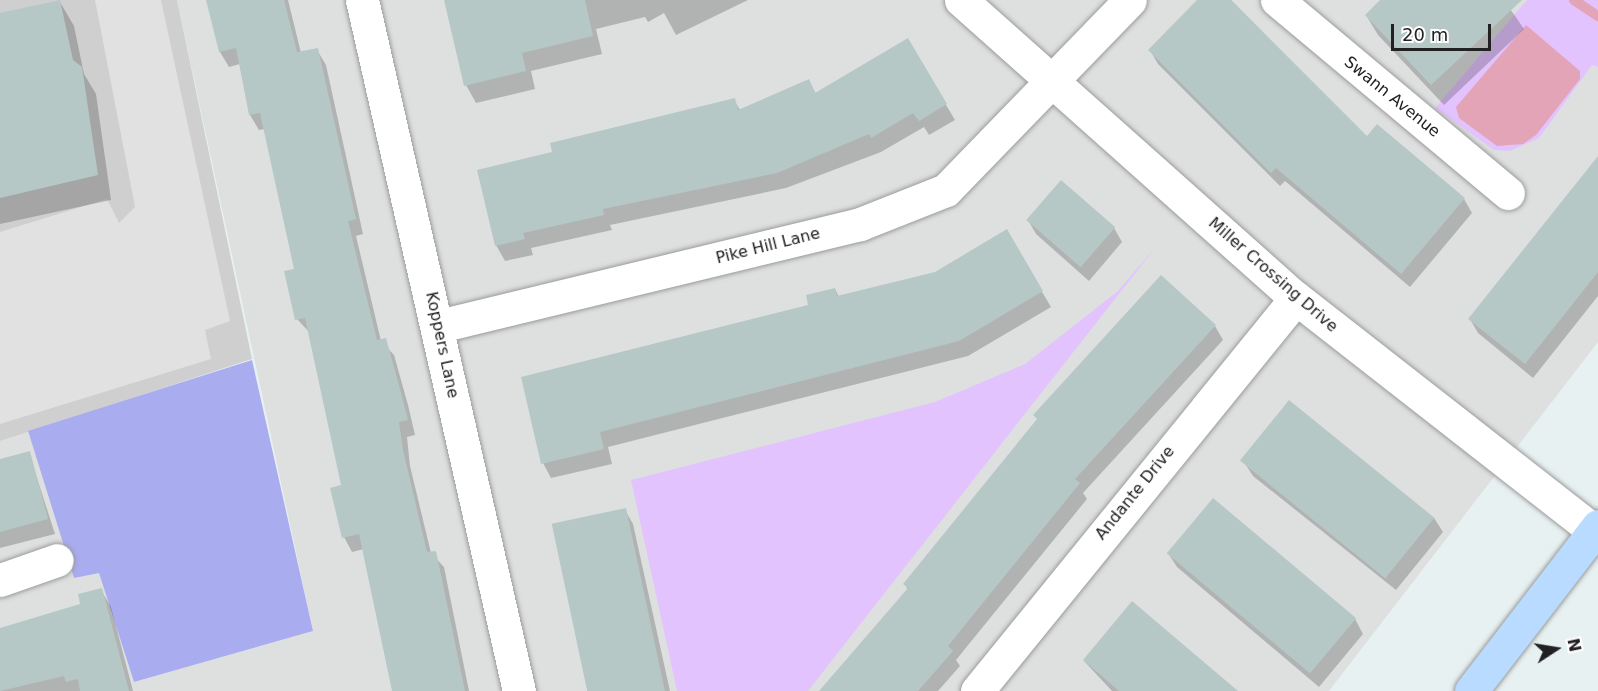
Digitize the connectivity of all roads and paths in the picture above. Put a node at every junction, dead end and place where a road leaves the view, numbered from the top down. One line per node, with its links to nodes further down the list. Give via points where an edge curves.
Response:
1 (362, 0): 8 (street, Koppers Lane)
2 (961, 0): 5 (street, Miller Crossing Drive)
3 (1130, 0): 5 (street, Pike Hill Lane)
4 (1277, 0): 6 (street, Swann Avenue)
5 (1051, 80): 7 (street, Miller Crossing Drive); 8 (street, Pike Hill Lane, via 946,190 860,224)
6 (1508, 193)
7 (1296, 298): 9 (street, Miller Crossing Drive); 13 (street, Andante Drive)
8 (439, 326): 12 (street, Koppers Lane)
9 (1597, 531): 14 (main road)
10 (57, 560): 11 (street)
11 (0, 580)
12 (519, 691)
13 (977, 691)
14 (1471, 691)

